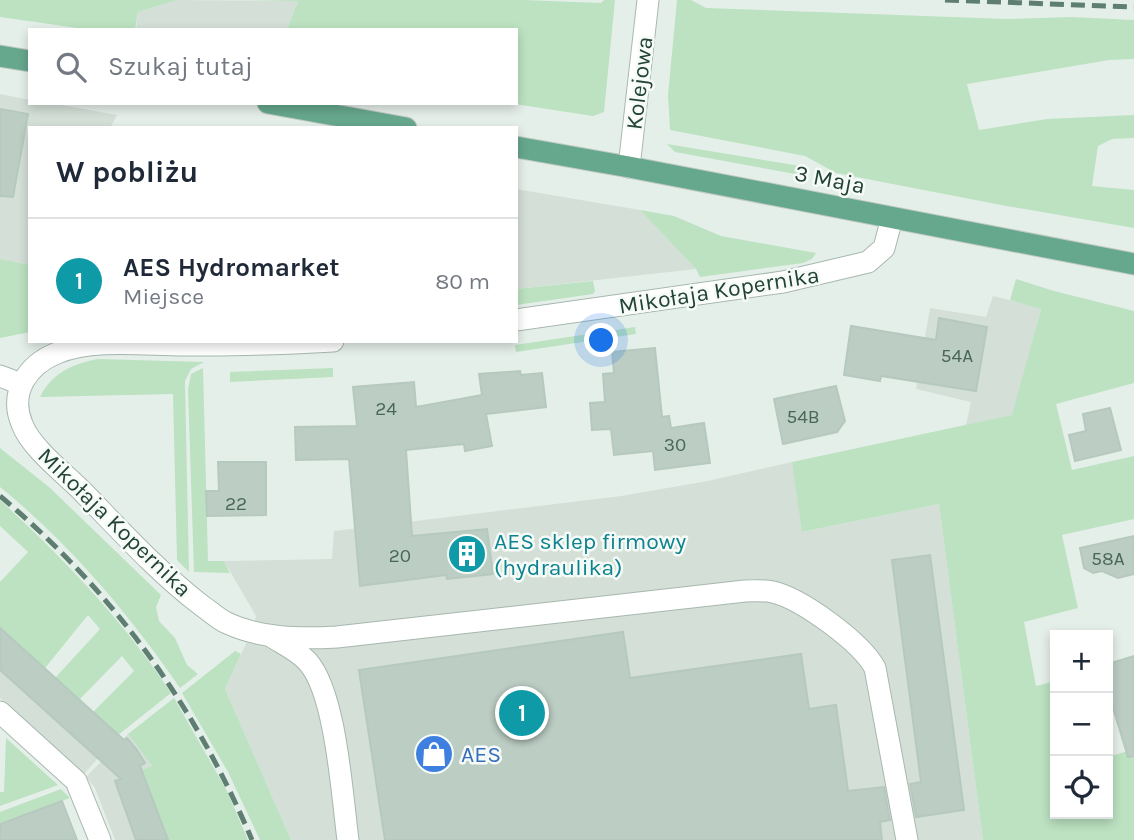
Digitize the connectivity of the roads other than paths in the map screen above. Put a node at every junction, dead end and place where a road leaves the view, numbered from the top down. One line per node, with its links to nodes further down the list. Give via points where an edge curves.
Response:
1 (648, 0): 7 (street, Kolejowa)
2 (0, 55): 3 (main road)
3 (28, 61)
4 (279, 105): 5 (main road)
5 (396, 126)
6 (518, 147): 7 (main road, 3 Maja)
7 (629, 167): 8 (main road, 3 Maja)
8 (892, 218): 9 (main road, 3 Maja); 10 (street, Mikołaja Kopernika, via 884,248 868,262 783,282)
9 (1134, 264)
10 (518, 320)
11 (290, 343): 13 (street, via 91,345 57,353)
12 (0, 376): 13 (street)
13 (20, 384): 14 (street, Mikołaja Kopernika, via 16,401 22,426 36,445 180,588 224,622)
14 (259, 634): 17 (street, via 298,653 325,692); 18 (street, via 337,637 746,591 773,592 837,629 875,668)
15 (0, 712): 16 (street, via 76,780)
16 (100, 840)
17 (348, 840)
18 (907, 840)

